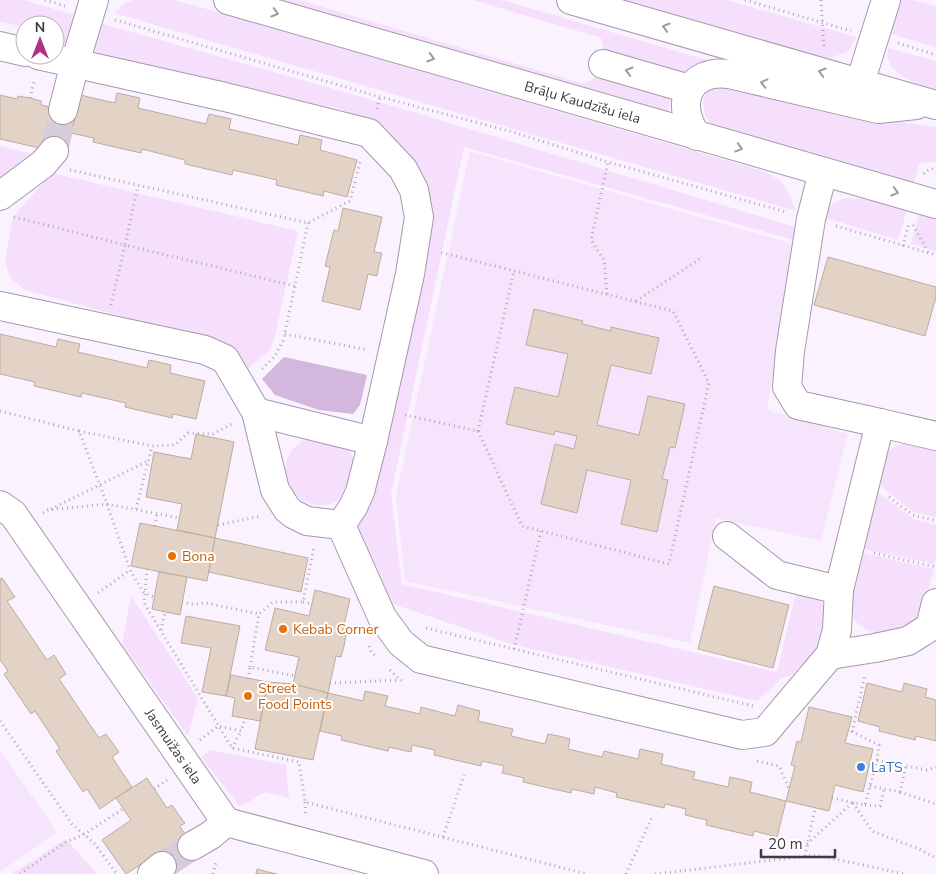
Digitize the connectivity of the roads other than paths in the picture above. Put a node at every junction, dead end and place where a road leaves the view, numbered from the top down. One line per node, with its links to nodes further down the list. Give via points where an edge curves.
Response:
1 (228, 0): 14 (street, Brāļu Kaudzīšu iela, one-way to 14)
2 (571, 0): 10 (street, one-way to 2)
3 (886, 0): 10 (street)
4 (92, 7): 8 (street)
5 (0, 46): 6 (street)
6 (15, 50)
7 (65, 61): 8 (street)
8 (75, 63): 13 (street); 23 (street, via 369,133 403,169 414,190 419,217)
9 (602, 64): 11 (street, one-way to 9)
10 (860, 83): 12 (street)
11 (690, 89): 12 (street, one-way to 11, via 878,109 719,73 702,78); 14 (street, via 686,97 686,113)
12 (934, 104)
13 (63, 110)
14 (697, 136): 16 (street, Brāļu Kaudzīšu iela, one-way to 16)
15 (48, 158): 18 (street)
16 (823, 172): 17 (street, Brāļu Kaudzīšu iela, one-way to 17); 21 (street, via 811,219 790,351 788,387 798,405)
17 (936, 204)
18 (6, 206)
19 (0, 306): 20 (street, via 205,350 225,358)
20 (256, 412): 23 (street); 25 (street, via 275,490 287,509 307,521)
21 (880, 422): 22 (street); 27 (street)
22 (936, 436)
23 (374, 441): 25 (street, via 360,492)
24 (10, 514): 30 (street, Jasmuižas iela)
25 (341, 525): 29 (street, via 382,617 401,644 421,658 742,735 765,732)
26 (727, 536): 27 (street, via 777,575)
27 (839, 590): 29 (street, via 837,630)
28 (936, 603): 29 (street, via 930,627 908,641)
29 (830, 655)
30 (226, 822): 31 (street); 32 (street)
31 (192, 846)
32 (424, 874)

